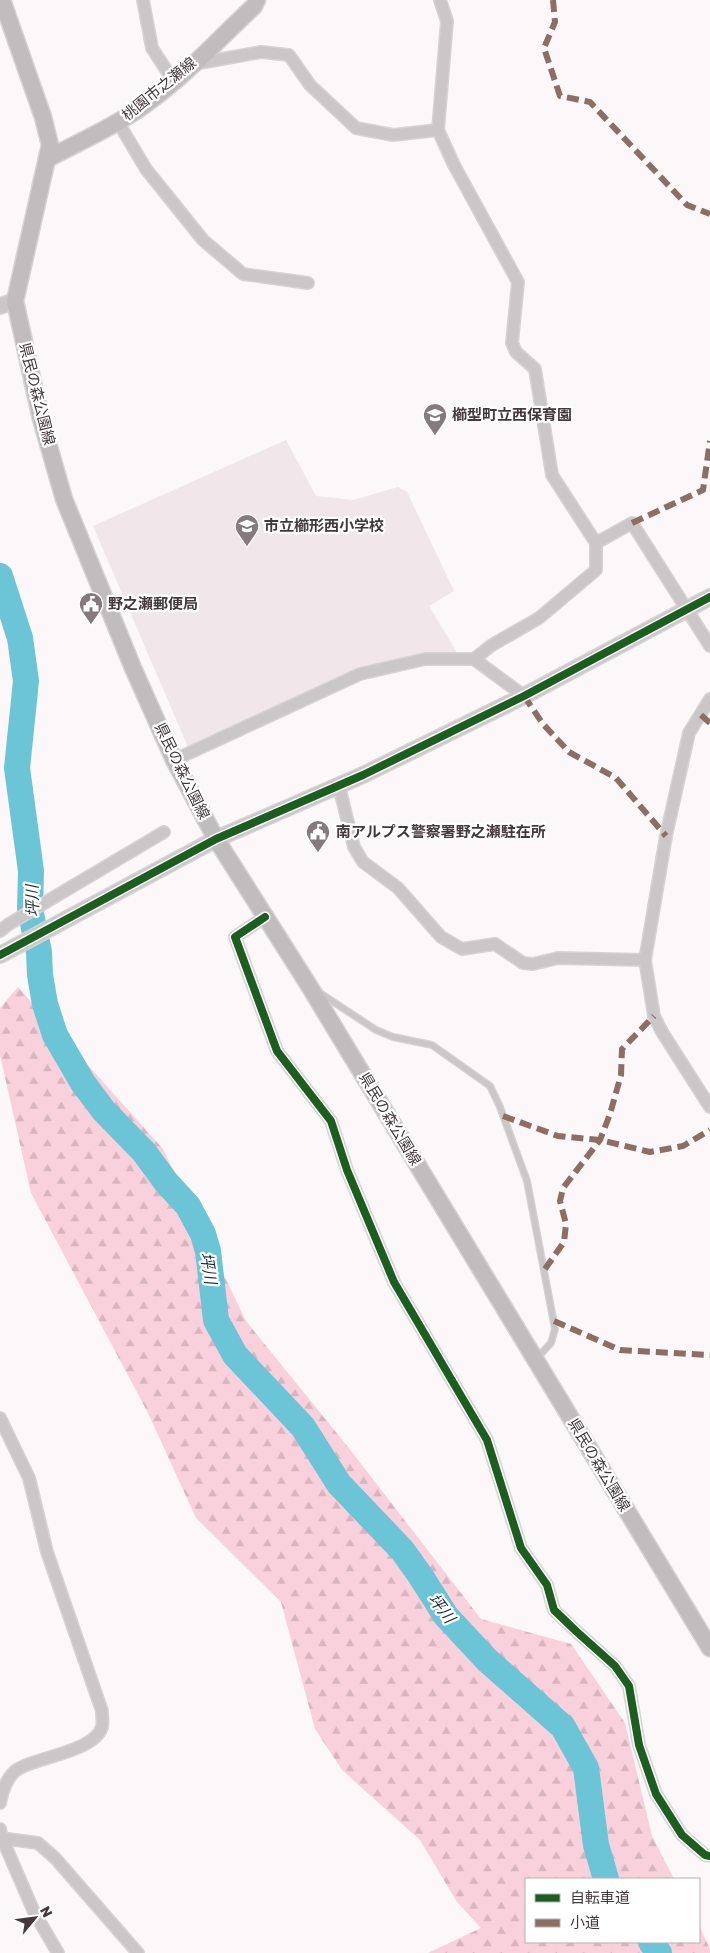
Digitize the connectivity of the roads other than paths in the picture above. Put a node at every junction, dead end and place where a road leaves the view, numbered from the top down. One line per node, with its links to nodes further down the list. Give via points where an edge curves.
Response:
1 (2, 0): 9 (main road, 県民の森公園線, via 43,117 50,145)
2 (143, 0): 6 (street, via 152,48)
3 (257, 0): 5 (main road, 桃園市之瀬線)
4 (440, 0): 8 (street, via 448,21)
5 (192, 64): 6 (main road, 桃園市之瀬線); 8 (street, via 260,52 289,56 310,85 356,128 393,135)
6 (174, 82): 7 (main road, 桃園市之瀬線)
7 (118, 122): 9 (main road, 桃園市之瀬線); 10 (street, via 146,169 203,240 243,274)
8 (438, 130): 12 (street, via 518,282 512,343 516,352 535,369 552,475)
9 (47, 159): 11 (main road, 県民の森公園線)
10 (308, 283)
11 (7, 304): 19 (main road, 県民の森公園線, via 64,499)
12 (596, 543): 14 (street, via 632,523); 16 (street, via 596,570 539,618)
13 (710, 597): 14 (street)
14 (686, 610): 15 (street); 17 (street)
15 (710, 646)
16 (474, 658): 17 (street); 19 (street, via 425,659 360,674)
17 (524, 696): 20 (street)
18 (710, 700): 26 (street, via 689,733 666,836)
19 (174, 760): 22 (main road, 県民の森公園線)
20 (339, 786): 22 (street); 26 (street, via 354,847 364,862 398,888 441,937 462,949 495,944 523,963 533,964 572,957)
21 (164, 832): 24 (street)
22 (216, 839): 23 (main road, 県民の森公園線); 25 (street)
23 (264, 917): 27 (main road, 県民の森公園線); 34 (street, via 235,937 277,1051 331,1121 347,1170 394,1282 487,1440 521,1548 547,1585 554,1610 615,1666 629,1686 639,1745 656,1794 682,1835 704,1855)
24 (4, 928)
25 (3, 954)
26 (645, 960): 28 (street, via 654,1016)
27 (308, 984): 29 (main road, 県民の森公園線); 29 (lane, via 376,1030 432,1045 490,1086 527,1181 556,1329 551,1343)
28 (710, 1107)
29 (536, 1359): 31 (main road, 県民の森公園線)
30 (0, 1418): 32 (street, via 29,1478 47,1552 102,1711 102,1727 95,1739 17,1770 8,1779)
31 (710, 1648)
32 (0, 1803)
33 (0, 1835): 35 (street, via 34,1912); 36 (street, via 38,1843)
34 (710, 1856)
35 (58, 1953)
36 (138, 1953)

